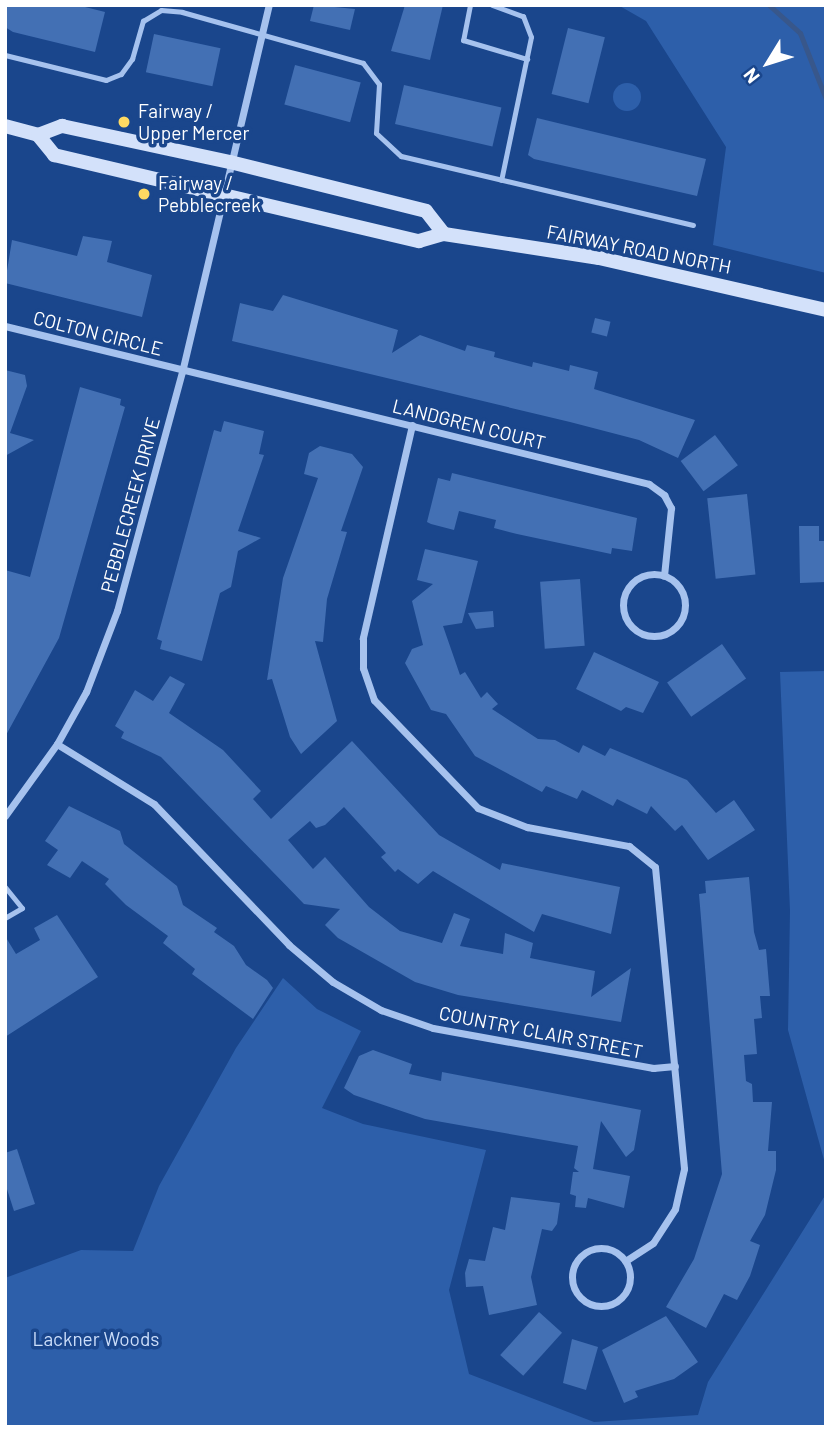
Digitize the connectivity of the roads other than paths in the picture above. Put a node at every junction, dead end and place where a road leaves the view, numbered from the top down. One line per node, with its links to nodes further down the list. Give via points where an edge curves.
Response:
1 (269, 5): 4 (street, PEBBLECREEK DRIVE)
2 (470, 5): 6 (lane, via 463,40)
3 (492, 5): 6 (lane, via 523,16 531,37)
4 (262, 34): 5 (lane, via 161,10 143,21 132,59 121,74 106,80); 9 (street, PEBBLECREEK DRIVE); 10 (lane, via 352,57 374,71 380,99 376,133 392,152)
5 (5, 55)
6 (527, 60): 10 (lane)
7 (5, 126): 8 (main road, FAIRWAY ROAD NORTH)
8 (38, 135): 9 (main road, FAIRWAY ROAD NORTH, via 61,126); 11 (main road, FAIRWAY ROAD NORTH, via 54,155)
9 (230, 162): 11 (street, PEBBLECREEK DRIVE); 13 (main road, FAIRWAY ROAD NORTH, via 426,211)
10 (501, 180): 12 (lane)
11 (223, 195): 13 (main road, FAIRWAY ROAD NORTH, via 419,242); 16 (street, PEBBLECREEK DRIVE)
12 (693, 225)
13 (444, 234): 14 (main road, FAIRWAY ROAD NORTH, via 599,258)
14 (826, 310)
15 (5, 326): 16 (street, COLTON CIRCLE)
16 (182, 372): 17 (street, LANDGREN COURT); 19 (street, PEBBLECREEK DRIVE, via 117,611 86,692)
17 (412, 425): 18 (street, LANDGREN COURT, via 649,484 664,495 671,508); 23 (street, COUNTRY CLAIR STREET, via 363,638 367,683 381,711 478,808 527,827 644,853 655,867)
18 (664, 576): 18 (street, via 643,576 627,590 624,611 643,634 665,635 684,615 683,593)
19 (57, 744): 20 (street, PEBBLECREEK DRIVE); 23 (street, COUNTRY CLAIR STREET, via 155,804 289,945 333,982 381,1010 433,1028 653,1068)
20 (5, 816)
21 (5, 887): 22 (lane, via 22,908)
22 (5, 918)
23 (675, 1066): 24 (street, via 684,1170 675,1209 653,1243)
24 (625, 1261): 24 (street, via 608,1248 586,1251 572,1271 575,1292 597,1307 615,1303 630,1281)

